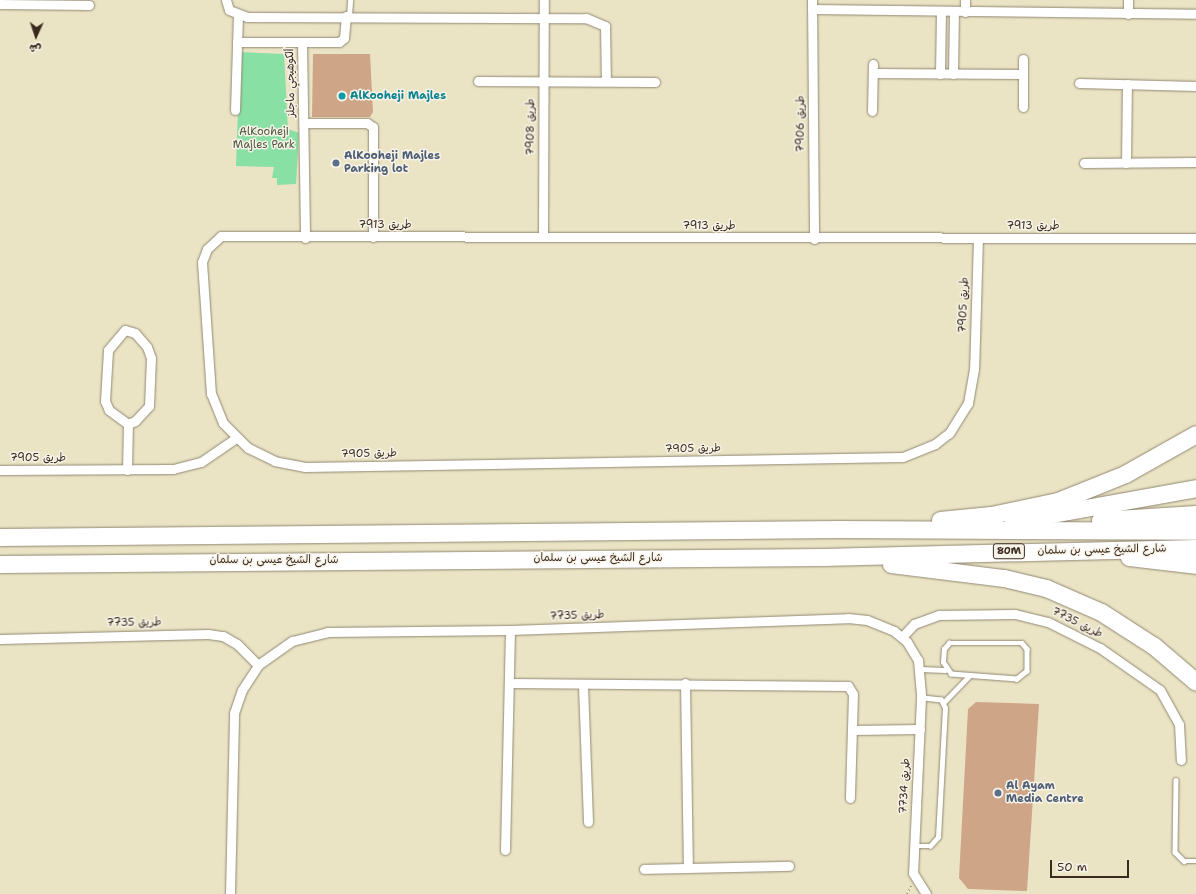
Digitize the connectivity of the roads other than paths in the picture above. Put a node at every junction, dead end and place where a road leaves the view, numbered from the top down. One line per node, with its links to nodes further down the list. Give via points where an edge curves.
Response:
1 (226, 0): 14 (street, via 229,10)
2 (350, 0): 15 (lane)
3 (544, 0): 16 (street, طريق 7908)
4 (965, 0): 11 (street)
5 (1128, 0): 12 (street)
6 (0, 4): 7 (street)
7 (89, 5)
8 (812, 5): 9 (street, طريق 7906); 45 (street, طريق 7906)
9 (941, 12): 10 (street, طريق 7906); 22 (street)
10 (954, 12): 11 (street, طريق 7906); 23 (street)
11 (965, 12): 12 (street, طريق 7906)
12 (1128, 14): 13 (street, طريق 7906)
13 (1196, 14)
14 (238, 16): 15 (street); 17 (street)
15 (348, 16): 16 (street); 18 (street, ألكوهيجي ماجلز, via 345,32 339,42)
16 (544, 17): 26 (street, طريق 7908); 27 (street, via 586,18 605,26)
17 (239, 42): 18 (street, ألكوهيجي ماجلز); 33 (street)
18 (302, 42): 35 (street, ألكوهيجي ماجلز)
19 (1023, 59): 24 (street)
20 (873, 64): 21 (street)
21 (872, 73): 22 (street); 34 (street)
22 (940, 74): 23 (street)
23 (953, 74): 24 (street)
24 (1023, 74): 32 (street)
25 (478, 81): 26 (street)
26 (543, 81): 27 (street); 40 (street, طريق 7908)
27 (606, 81): 28 (street)
28 (655, 82)
29 (1079, 83): 30 (street)
30 (1127, 84): 31 (street); 37 (street)
31 (1196, 86)
32 (1023, 107)
33 (235, 110)
34 (872, 111)
35 (304, 123): 41 (street, ألكوهيجي ماجلز); 42 (street, ألكوهيجي ماجلز, via 367,123 373,127)
36 (1196, 162): 37 (street)
37 (1126, 163): 38 (street)
38 (1084, 164)
39 (221, 236): 41 (street, طريق 7913); 48 (street, طريق 7905, via 207,249 202,262 211,394 217,414)
40 (543, 237): 42 (street, طريق 7913); 45 (street, طريق 7913)
41 (305, 238): 42 (street, طريق 7913)
42 (373, 238)
43 (978, 238): 44 (street, طريق 7913); 45 (street, طريق 7913); 48 (street, طريق 7905, via 974,369 968,403 944,436 919,452 902,457 305,467 261,455)
44 (1196, 238)
45 (814, 239)
46 (128, 424): 46 (street, via 135,421 149,406 151,358 147,347 128,330 108,350 105,401 109,410); 50 (street)
47 (1196, 434): 53 (highway, via 1125,474 1058,501 991,515)
48 (236, 438): 50 (street, طريق 7905, via 214,456 187,467)
49 (0, 470): 50 (street, طريق 7905)
50 (127, 470)
51 (1196, 488): 54 (highway, via 1061,514)
52 (1196, 514): 55 (highway)
53 (838, 529): 54 (highway, شارع الشيخ عيسى بن سلمان / 80M); 57 (highway, شارع الشيخ عيسى بن سلمان)
54 (953, 529): 55 (highway, شارع الشيخ عيسى بن سلمان / 80M)
55 (988, 530): 56 (highway, شارع الشيخ عيسى بن سلمان / 80M)
56 (1196, 531)
57 (0, 537)
58 (1196, 548): 59 (highway, شارع الشيخ عيسى بن سلمان / 80M)
59 (1071, 550): 60 (highway, شارع الشيخ عيسى بن سلمان / 80M); 62 (highway)
60 (823, 557): 61 (highway, شارع الشيخ عيسى بن سلمان); 70 (highway, via 960,571 1046,588 1101,612 1154,646)
61 (0, 564)
62 (1196, 565)
63 (510, 630): 64 (street, طريق 7735, via 848,618 877,623); 66 (street, طريق 7735, via 315,633 281,646); 72 (street)
64 (902, 637): 68 (street, طريق 7735, via 915,654); 78 (street, طريق 7735, via 914,624 939,615 1015,614 1053,624 1107,652 1160,690 1179,724)
65 (0, 639): 66 (street, طريق 7735, via 208,634 223,636 237,644)
66 (258, 665): 88 (street, طريق 7735, via 242,690 232,724)
67 (945, 670): 68 (lane); 69 (lane); 69 (lane, via 944,649 949,643 1022,643 1027,647 1027,671 1020,679)
68 (921, 672): 74 (street, طريق 7734)
69 (969, 676): 75 (lane)
70 (1196, 682)
71 (684, 683): 73 (street); 77 (street, via 848,686 853,694); 86 (street)
72 (510, 684): 73 (street); 83 (street)
73 (583, 685): 81 (street)
74 (921, 698): 75 (lane); 76 (street, طريق 7734)
75 (943, 702): 82 (lane, via 938,838 930,846)
76 (920, 729): 77 (street); 82 (street, طريق 7734)
77 (853, 730): 80 (street)
78 (1181, 760)
79 (1176, 780): 84 (lane, via 1174,852 1184,861)
80 (850, 798)
81 (588, 822)
82 (914, 846): 89 (street, طريق 7734, via 914,877)
83 (505, 850)
84 (1196, 861)
85 (790, 866): 86 (street)
86 (688, 867): 87 (street)
87 (644, 868)
88 (230, 894)
89 (926, 894)

